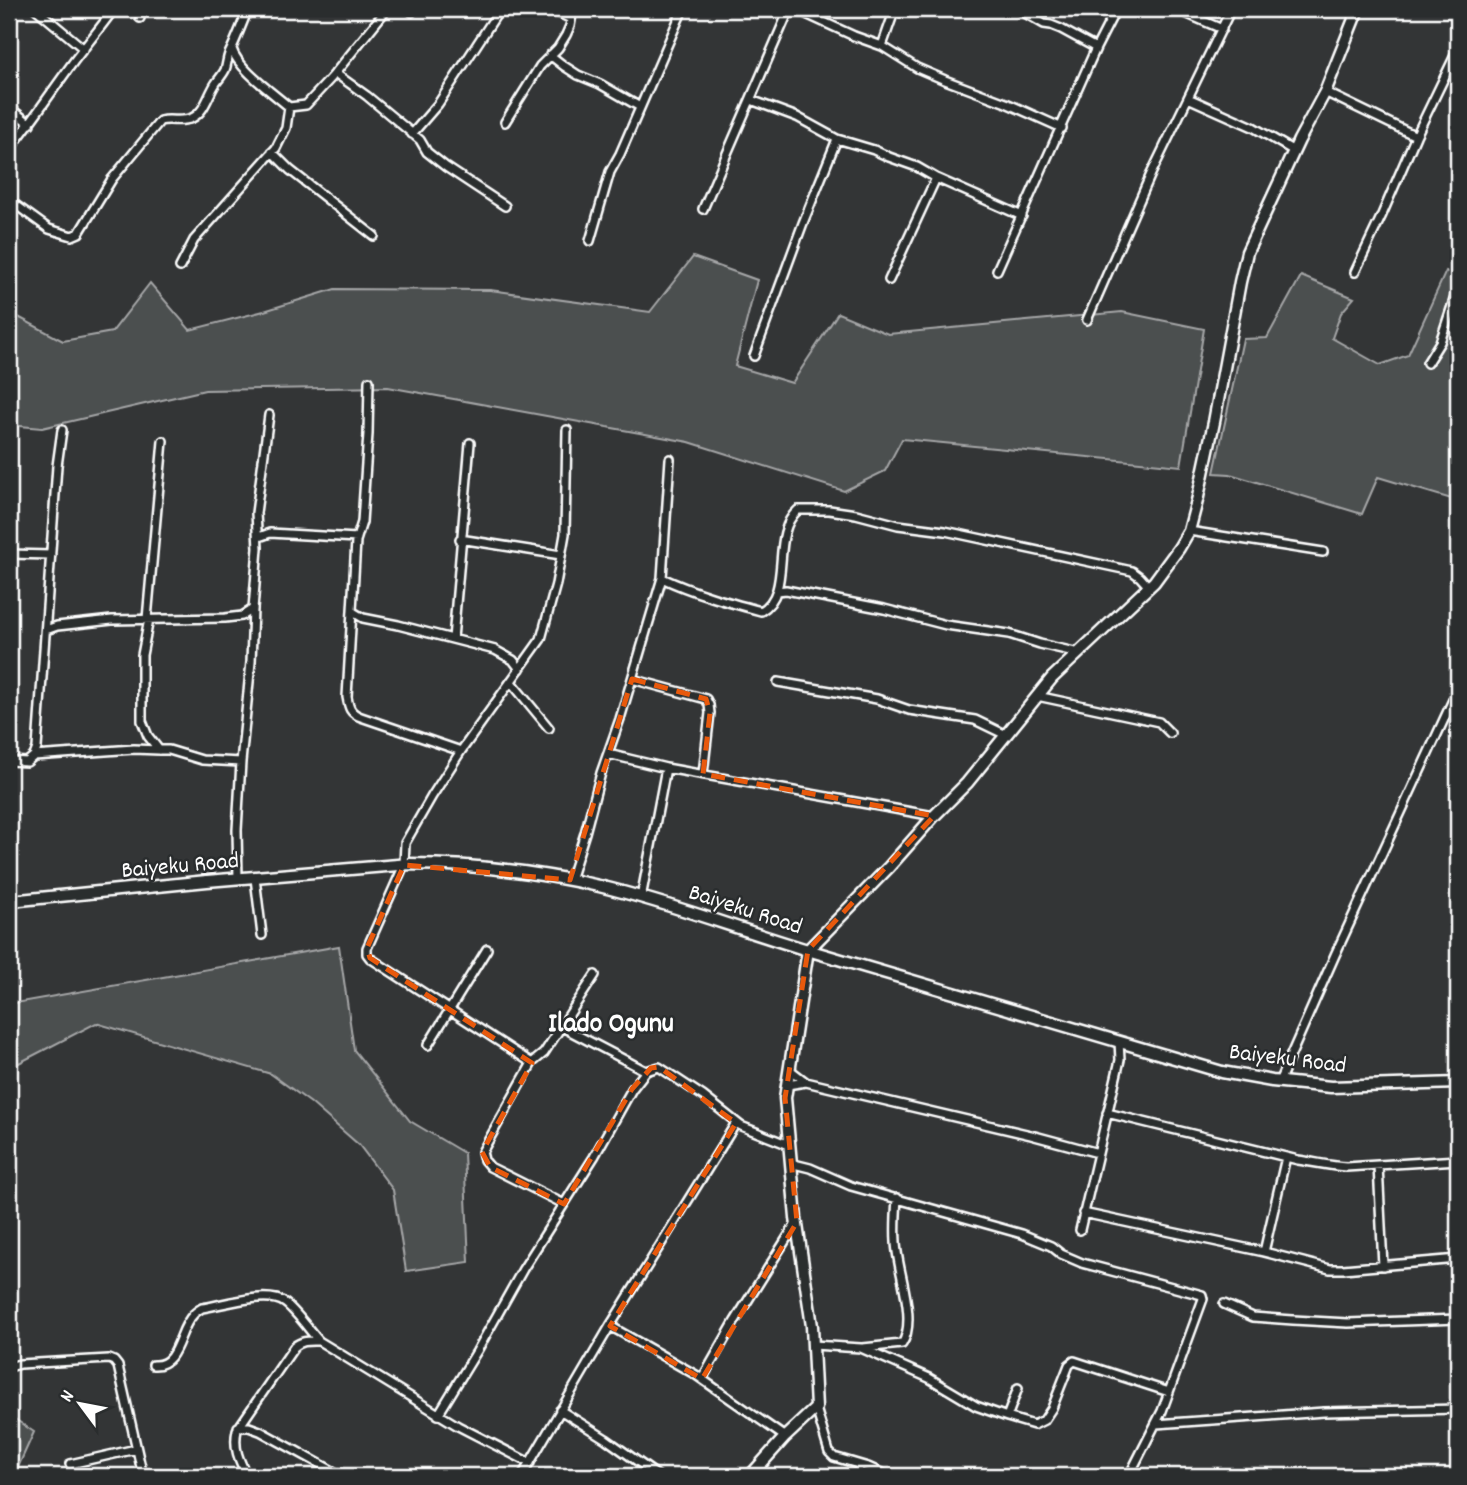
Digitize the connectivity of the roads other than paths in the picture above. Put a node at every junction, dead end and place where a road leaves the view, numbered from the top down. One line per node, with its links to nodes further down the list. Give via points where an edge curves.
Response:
1 (36, 9): 22 (street)
2 (114, 9): 22 (street)
3 (141, 9): 17 (street)
4 (248, 9): 23 (street)
5 (387, 9): 28 (street)
6 (500, 9): 38 (street, via 438,104)
7 (551, 9): 18 (street)
8 (573, 9): 18 (street)
9 (682, 9): 34 (street)
10 (895, 9): 20 (street)
11 (1018, 9): 21 (street)
12 (1116, 9): 21 (street)
13 (1176, 9): 19 (street)
14 (1231, 9): 19 (street)
15 (1358, 9): 29 (street)
16 (798, 11): 20 (street); 31 (street, via 788,13)
17 (140, 18)
18 (571, 19): 25 (street, via 566,35)
19 (1222, 29): 30 (street)
20 (882, 46): 37 (street, via 917,68)
21 (1096, 48): 37 (street)
22 (84, 49): 36 (street)
23 (232, 49): 26 (street); 27 (street)
24 (1458, 49): 39 (street)
25 (550, 55): 34 (street); 35 (street)
26 (242, 66): 27 (street); 33 (street)
27 (225, 69): 45 (street, via 197,116 181,121 164,119 151,131 76,235 49,229)
28 (335, 73): 33 (street, via 306,105); 38 (street)
29 (1325, 92): 39 (street); 43 (street)
30 (1188, 98): 43 (street, via 1253,127); 56 (street)
31 (751, 100): 40 (street); 47 (street)
32 (9, 107): 36 (street)
33 (289, 107): 42 (street, via 286,128)
34 (640, 107): 50 (street, via 610,172)
35 (505, 122)
36 (30, 124): 41 (street)
37 (1062, 128): 48 (street)
38 (412, 134): 46 (street, via 430,155)
39 (1416, 136): 53 (street)
40 (837, 139): 44 (street); 57 (street)
41 (9, 150)
42 (272, 152): 49 (street); 51 (street, via 194,240)
43 (1294, 152): 66 (street, via 1247,252)
44 (936, 178): 48 (street); 54 (street)
45 (9, 200)
46 (505, 206)
47 (703, 209)
48 (1022, 216): 52 (street)
49 (374, 236)
50 (590, 242)
51 (180, 268)
52 (997, 270)
53 (1355, 272)
54 (889, 280)
55 (1458, 288): 58 (street, via 1440,342)
56 (1087, 320)
57 (754, 356)
58 (1427, 363)
59 (369, 381): 68 (street, via 362,522)
60 (269, 415): 67 (street, via 256,513)
61 (62, 430): 72 (street)
62 (567, 430): 73 (street)
63 (163, 440): 81 (street)
64 (470, 443): 69 (street)
65 (670, 459): 74 (street)
66 (1189, 531): 70 (street); 75 (street)
67 (259, 537): 68 (street, via 270,533); 77 (street)
68 (356, 538): 78 (street)
69 (460, 539): 73 (street); 85 (street)
70 (1323, 552)
71 (9, 554): 72 (street)
72 (51, 555): 84 (street)
73 (561, 555): 87 (street, via 541,639)
74 (662, 578): 76 (street, via 761,611); 88 (street)
75 (1149, 587): 76 (street, via 1132,571 1076,558 856,514 808,510 796,512 787,524); 86 (street)
76 (777, 591): 86 (street, via 1009,634)
77 (253, 609): 79 (street); 82 (street)
78 (353, 612): 80 (street); 83 (street)
79 (242, 616): 81 (street); 82 (street)
80 (363, 618): 83 (street); 85 (street)
81 (148, 619): 84 (street); 96 (street, via 142,655 142,721)
82 (253, 624): 101 (street)
83 (352, 625): 97 (street, via 347,697 353,714)
84 (46, 626): 99 (street)
85 (453, 639): 87 (street, via 495,650)
86 (1079, 653): 92 (street)
87 (520, 669): 89 (street)
88 (632, 680): 98 (street); 103 (street, via 706,699 710,713)
89 (511, 682): 93 (street); 97 (street)
90 (778, 682): 95 (street, via 975,720)
91 (1458, 690): 125 (street)
92 (1037, 696): 94 (street, via 1159,722); 95 (street)
93 (549, 728)
94 (1170, 733)
95 (1006, 734): 104 (street)
96 (159, 750): 99 (street); 101 (street, via 202,760)
97 (461, 751): 105 (street, via 405,843)
98 (608, 754): 102 (street); 108 (street)
99 (34, 756): 100 (street, via 27,762)
100 (9, 761)
101 (241, 762): 107 (street)
102 (666, 768): 103 (street); 109 (street)
103 (702, 774): 104 (street)
104 (934, 816): 113 (street)
105 (404, 865): 106 (street, Baiyeku Road); 108 (street, Baiyeku Road, via 442,864); 115 (street, via 367,954)
106 (255, 878): 107 (street, Baiyeku Road); 111 (street)
107 (238, 879): 110 (street, Baiyeku Road)
108 (570, 880): 109 (street, Baiyeku Road)
109 (641, 898): 113 (street, Baiyeku Road)
110 (9, 903)
111 (262, 935)
112 (487, 949): 115 (street)
113 (808, 950): 117 (street, Baiyeku Road); 122 (street)
114 (595, 975): 116 (street)
115 (449, 1009): 119 (street); 121 (street)
116 (562, 1027): 121 (street); 123 (street)
117 (1119, 1041): 118 (street, Baiyeku Road); 120 (street)
118 (1130, 1044): 120 (street); 125 (street, Baiyeku Road, via 1222,1072)
119 (428, 1045)
120 (1120, 1060): 128 (street)
121 (532, 1063): 137 (street, via 482,1152 490,1167)
122 (789, 1069): 124 (street); 127 (street)
123 (646, 1071): 129 (street, via 659,1067); 137 (street)
124 (806, 1082): 127 (street); 131 (street)
125 (1279, 1082): 126 (street, Baiyeku Road, via 1331,1087)
126 (1458, 1083)
127 (787, 1085): 130 (street)
128 (1107, 1113): 131 (street); 132 (street)
129 (736, 1123): 130 (street); 146 (street)
130 (789, 1145): 134 (street)
131 (1098, 1153): 138 (street)
132 (1286, 1157): 135 (street, via 1332,1166); 141 (street)
133 (1458, 1160): 135 (street)
134 (790, 1163): 136 (street); 139 (street)
135 (1378, 1165): 143 (street)
136 (897, 1198): 149 (street, via 896,1243 909,1331 902,1344); 154 (street, via 1022,1234 1082,1263 1202,1295)
137 (564, 1204): 158 (street)
138 (1083, 1213): 140 (street); 141 (street)
139 (797, 1222): 148 (street); 152 (street)
140 (1080, 1230)
141 (1264, 1252): 143 (street, via 1330,1269)
142 (1458, 1259): 143 (street)
143 (1383, 1266)
144 (1224, 1304): 145 (street, via 1253,1317 1293,1320)
145 (1458, 1319)
146 (610, 1326): 152 (street); 157 (street)
147 (319, 1341): 150 (street, via 285,1303 265,1297 202,1308 188,1321 167,1362); 158 (street); 161 (street, via 306,1340 294,1348)
148 (813, 1345): 149 (street); 155 (street)
149 (861, 1348): 159 (street, via 929,1378 975,1406)
150 (153, 1364)
151 (9, 1367): 163 (street, via 77,1359 114,1361)
152 (702, 1379): 162 (street)
153 (1018, 1388): 159 (street)
154 (1169, 1392): 159 (street, via 1074,1361 1044,1420 1034,1425); 160 (street)
155 (817, 1408): 162 (street); 166 (street, via 829,1452)
156 (1458, 1409): 160 (street, via 1324,1412)
157 (560, 1410): 164 (street); 171 (street)
158 (438, 1415): 164 (street)
159 (1007, 1417)
160 (1156, 1424): 175 (street)
161 (239, 1427): 168 (street, via 235,1450); 169 (street, via 260,1431)
162 (785, 1437): 172 (street)
163 (136, 1449): 165 (street); 167 (street)
164 (530, 1463): 170 (street)
165 (71, 1464)
166 (860, 1465): 173 (street); 174 (street)
167 (143, 1476)
168 (247, 1476)
169 (342, 1476)
170 (522, 1476)
171 (658, 1476)
172 (750, 1476)
173 (856, 1476)
174 (888, 1476)
175 (1129, 1476)

